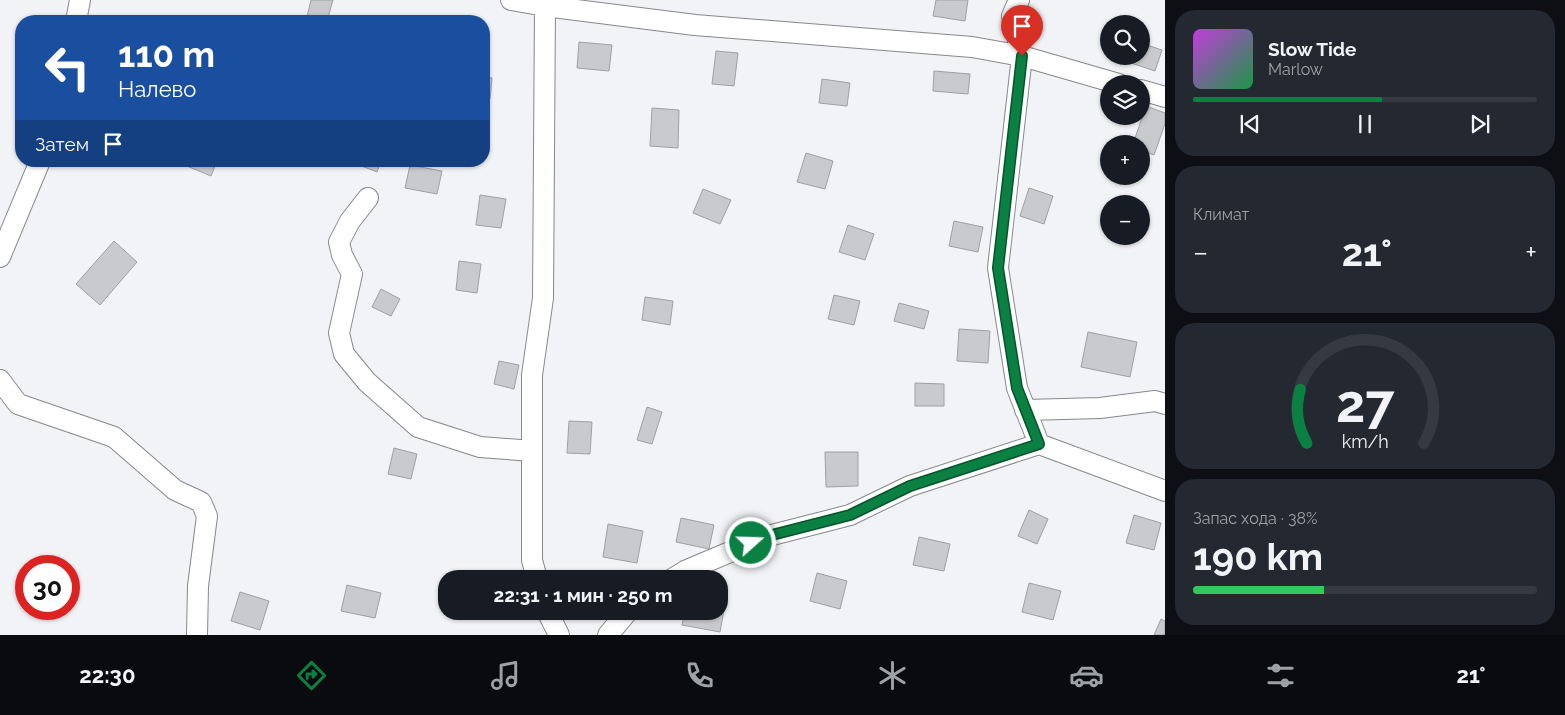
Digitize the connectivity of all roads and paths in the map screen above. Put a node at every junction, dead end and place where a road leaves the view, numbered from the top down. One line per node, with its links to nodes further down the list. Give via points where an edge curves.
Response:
1 (80, 0): 5 (street)
2 (511, 0): 4 (street)
3 (1018, 0): 6 (street, via 1012,16)
4 (544, 6): 6 (street, via 694,25 972,47); 17 (street, via 543,298 532,376)
5 (77, 15)
6 (1022, 56): 7 (street); 15 (street, via 998,268 1017,388)
7 (1100, 79)
8 (1150, 93): 9 (street)
9 (1165, 97)
10 (38, 167): 12 (street)
11 (368, 198): 17 (street, via 339,242 352,274 339,333 344,354 367,382 418,427 480,447)
12 (0, 258)
13 (0, 380): 23 (street, via 18,404 114,438 175,490 201,502 208,516 198,586)
14 (1165, 404): 15 (street, via 1156,401 1100,408)
15 (1025, 410): 16 (street)
16 (1039, 444): 18 (street); 20 (street, via 910,486 850,515 768,536)
17 (532, 451): 19 (street)
18 (1165, 492)
19 (535, 570)
20 (687, 570)
21 (552, 620): 24 (street)
22 (620, 620): 25 (street)
23 (197, 635)
24 (559, 635)
25 (608, 635)

